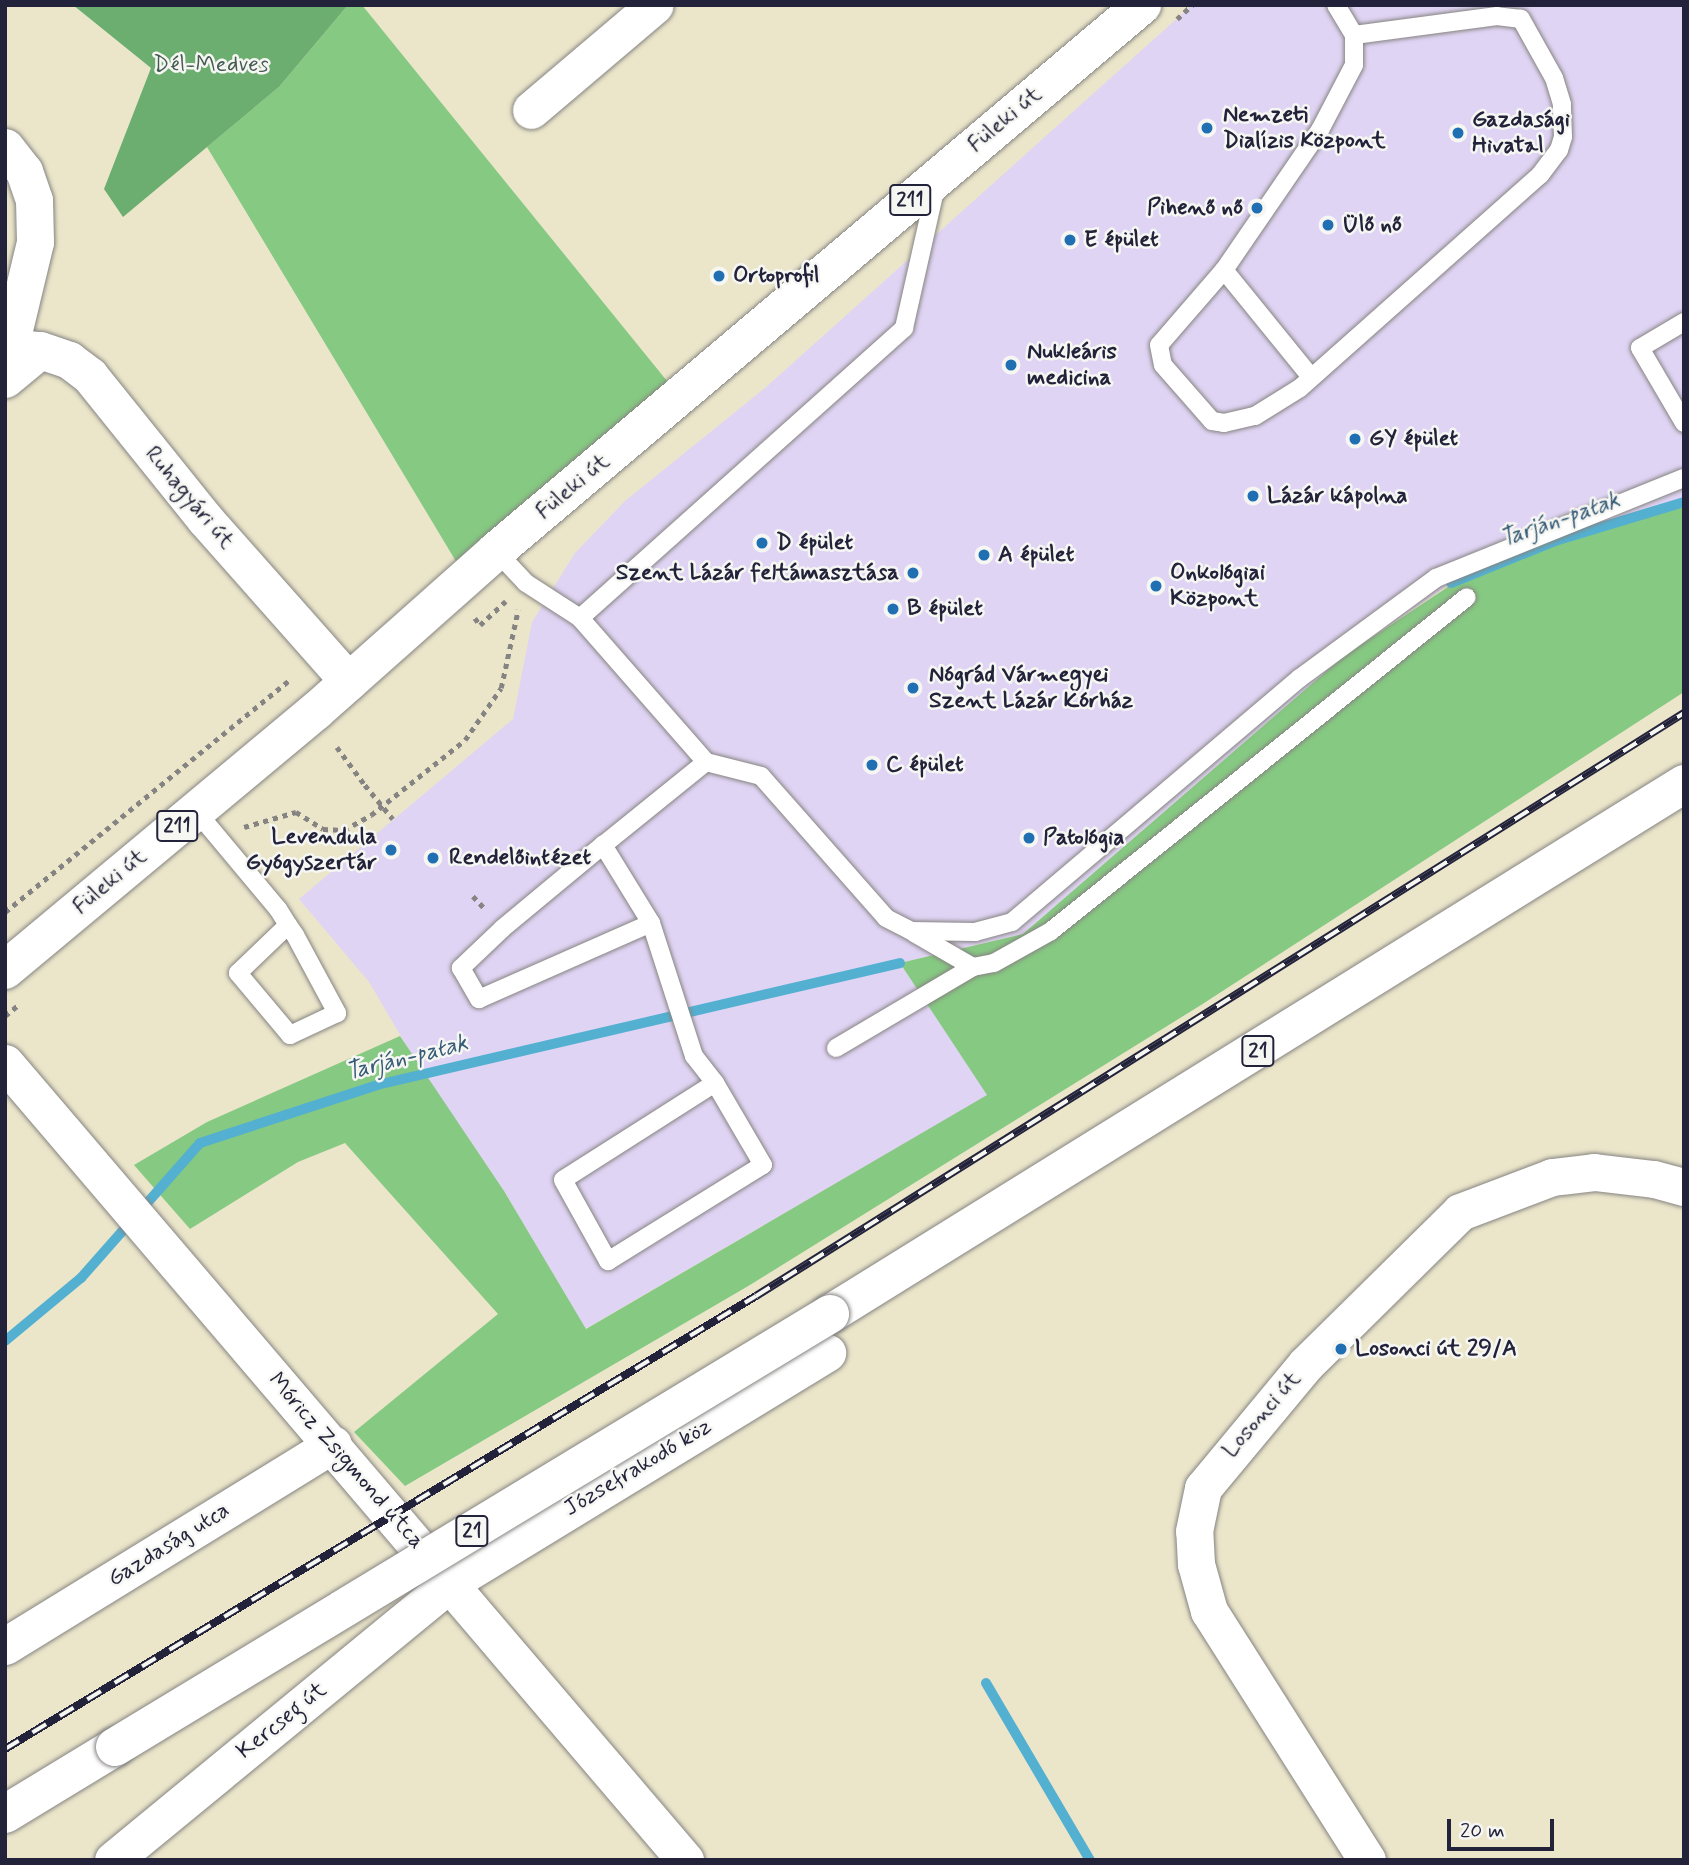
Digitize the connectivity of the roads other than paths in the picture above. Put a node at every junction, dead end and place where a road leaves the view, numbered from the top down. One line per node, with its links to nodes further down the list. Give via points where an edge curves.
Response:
1 (655, 5): 6 (street)
2 (1142, 5): 8 (main road, Füleki út / 211)
3 (1336, 5): 5 (lane)
4 (1524, 12): 5 (lane); 12 (lane, via 1562,104 1563,137 1553,161)
5 (1354, 36): 9 (lane, via 1354,65 1320,130)
6 (531, 110)
7 (5, 147): 11 (street, Ruhagyári út, via 24,171 34,200 35,242)
8 (937, 177): 15 (main road, Füleki út / 211); 17 (lane, via 905,328)
9 (1224, 270): 12 (lane); 12 (lane, via 1163,337 1158,351 1163,365 1204,415 1218,423 1244,420 1270,409)
10 (1684, 322): 13 (lane, via 1640,348)
11 (13, 352): 18 (street, Ruhagyári út, via 69,360 90,376)
12 (1311, 377)
13 (1684, 423)
14 (1684, 478): 25 (lane, via 1436,578 1300,678 1012,922 975,932)
15 (496, 551): 17 (lane, via 526,583); 18 (main road, Füleki út / 211)
16 (1467, 597): 26 (lane, via 1051,931 994,963)
17 (580, 618): 19 (lane)
18 (349, 682): 21 (main road, Füleki út / 211)
19 (706, 762): 22 (lane); 25 (lane, via 761,776 886,918)
20 (1684, 784): 36 (main road, 21, bridge, via 830,1314)
21 (196, 811): 24 (lane); 27 (main road, Füleki út / 211)
22 (603, 845): 23 (lane); 23 (lane, via 461,968 479,999)
23 (651, 922): 30 (lane, via 694,1056)
24 (288, 925): 24 (lane, via 337,1013 290,1035 237,973)
25 (911, 931): 26 (lane)
26 (973, 967): 28 (lane)
27 (16, 984)
28 (836, 1048)
29 (5, 1063): 33 (street, Móricz Zsigmond utca, via 104,1184)
30 (715, 1083): 30 (lane, via 564,1180 608,1261 763,1166)
31 (1684, 1188): 39 (street, Losonci út, via 1654,1179 1594,1172 1552,1177 1460,1212 1306,1364 1203,1488 1194,1531 1196,1564 1209,1611)
32 (827, 1353): 34 (street, Józsefrakodó köz)
33 (333, 1444): 34 (street, Móricz Zsigmond utca); 35 (street, Gazdaság utca)
34 (450, 1583): 37 (street, Kercseg út); 38 (street, Móricz Zsigmond utca)
35 (5, 1646)
36 (5, 1814)
37 (113, 1860)
38 (685, 1860)
39 (1367, 1860)

